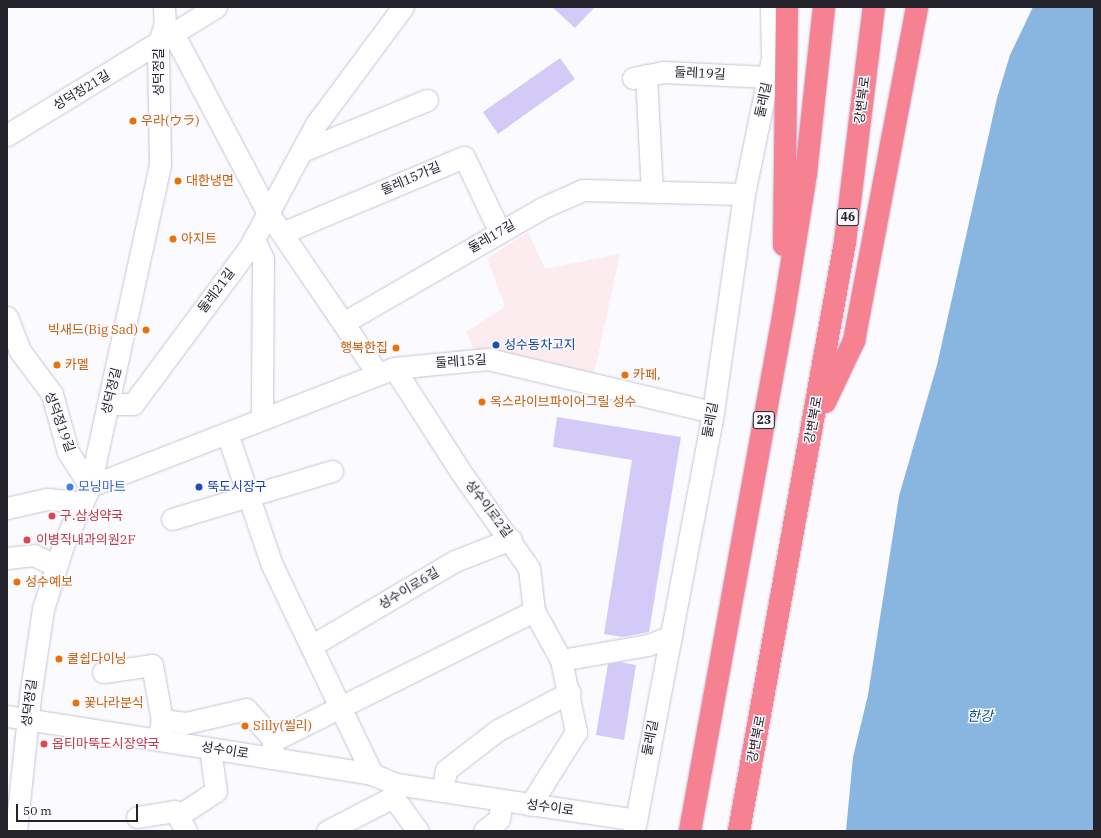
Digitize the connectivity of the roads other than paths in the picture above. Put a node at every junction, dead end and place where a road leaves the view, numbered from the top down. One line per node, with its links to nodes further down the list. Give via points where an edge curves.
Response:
1 (164, 7): 9 (street, 성덕정길)
2 (216, 7): 9 (street)
3 (403, 7): 13 (street, 둘레21길, via 316,124)
4 (770, 7): 10 (street, 둘레길, via 774,37)
5 (787, 7): 20 (highway, via 788,68 783,136)
6 (824, 7): 20 (highway, 23, via 806,172)
7 (874, 7): 28 (highway, 강변북로 / 46, via 848,220)
8 (917, 7): 28 (highway, via 854,341)
9 (166, 41): 12 (street, 성덕정21길); 16 (street); 25 (street, 성덕정길, via 160,164)
10 (768, 77): 14 (street, 둘레19길, via 664,72 639,76); 15 (street, 둘레길)
11 (427, 100): 13 (street)
12 (7, 135)
13 (302, 151): 16 (street, 둘레21길)
14 (652, 192): 15 (street, 둘레17길); 17 (street, 둘레17길, via 583,190 542,208)
15 (744, 194): 26 (street, 둘레길)
16 (268, 213): 18 (street); 19 (street, 둘레21길)
17 (500, 232): 18 (street, 둘레15가길, via 464,157); 22 (street, 둘레17길)
18 (282, 233): 22 (street)
19 (254, 239): 25 (street, 둘레21길, via 133,404); 27 (street, via 263,259)
20 (784, 311): 64 (highway, 23)
21 (7, 317): 23 (street, 성덕정19길)
22 (343, 323): 24 (street)
23 (14, 354): 31 (street, 성덕정19길, via 52,394 68,452)
24 (386, 371): 26 (street, 둘레15길, via 488,358); 27 (street, 둘레15길); 35 (street, 성수이로2길)
25 (109, 404): 31 (street, 성덕정길)
26 (713, 412): 39 (street, 둘레길)
27 (262, 419): 29 (street, 둘레15길)
28 (814, 426): 65 (highway, 강변북로)
29 (227, 432): 31 (street, 둘레15길); 32 (street)
30 (332, 471): 32 (street)
31 (86, 494): 33 (street); 37 (street, 성덕정길)
32 (248, 495): 34 (street); 40 (street, via 272,565)
33 (7, 508)
34 (172, 519)
35 (511, 539): 38 (street, 성수이로2길, via 529,568); 40 (street, 성수이로6길, via 455,562)
36 (7, 558): 37 (street, via 34,555)
37 (57, 566): 46 (street, 성덕정길, via 43,609)
38 (534, 611): 41 (street, 성수이로2길); 44 (street)
39 (671, 636): 41 (street, via 648,645); 58 (street, 둘레길)
40 (311, 646): 44 (street)
41 (560, 660): 43 (street, 성수이로2길)
42 (103, 672): 47 (street, via 152,665)
43 (570, 692): 54 (street, via 498,730 446,770); 56 (street, 성수이로2길, via 576,732)
44 (341, 707): 50 (street); 52 (street)
45 (7, 716): 46 (street, 성수이로)
46 (27, 720): 48 (street, 성수이로); 51 (street, 성덕정길)
47 (162, 720): 48 (street); 50 (street, via 186,723 246,709)
48 (158, 740): 49 (street, 성수이로)
49 (210, 748): 50 (street, 성수이로); 59 (street, via 216,791)
50 (273, 749): 52 (street, 성수이로)
51 (15, 770): 60 (street, 성덕정길)
52 (372, 774): 53 (street, 성수이로)
53 (395, 790): 54 (street, 성수이로); 61 (street); 62 (street)
54 (442, 791): 55 (street, 성수이로)
55 (502, 801): 56 (street, 성수이로); 63 (street, via 499,819)
56 (530, 805): 58 (street, 성수이로)
57 (138, 817): 59 (street, via 175,811)
58 (635, 825)
59 (181, 826)
60 (16, 831)
61 (327, 831)
62 (418, 831)
63 (484, 831)
64 (690, 831)
65 (739, 831)

